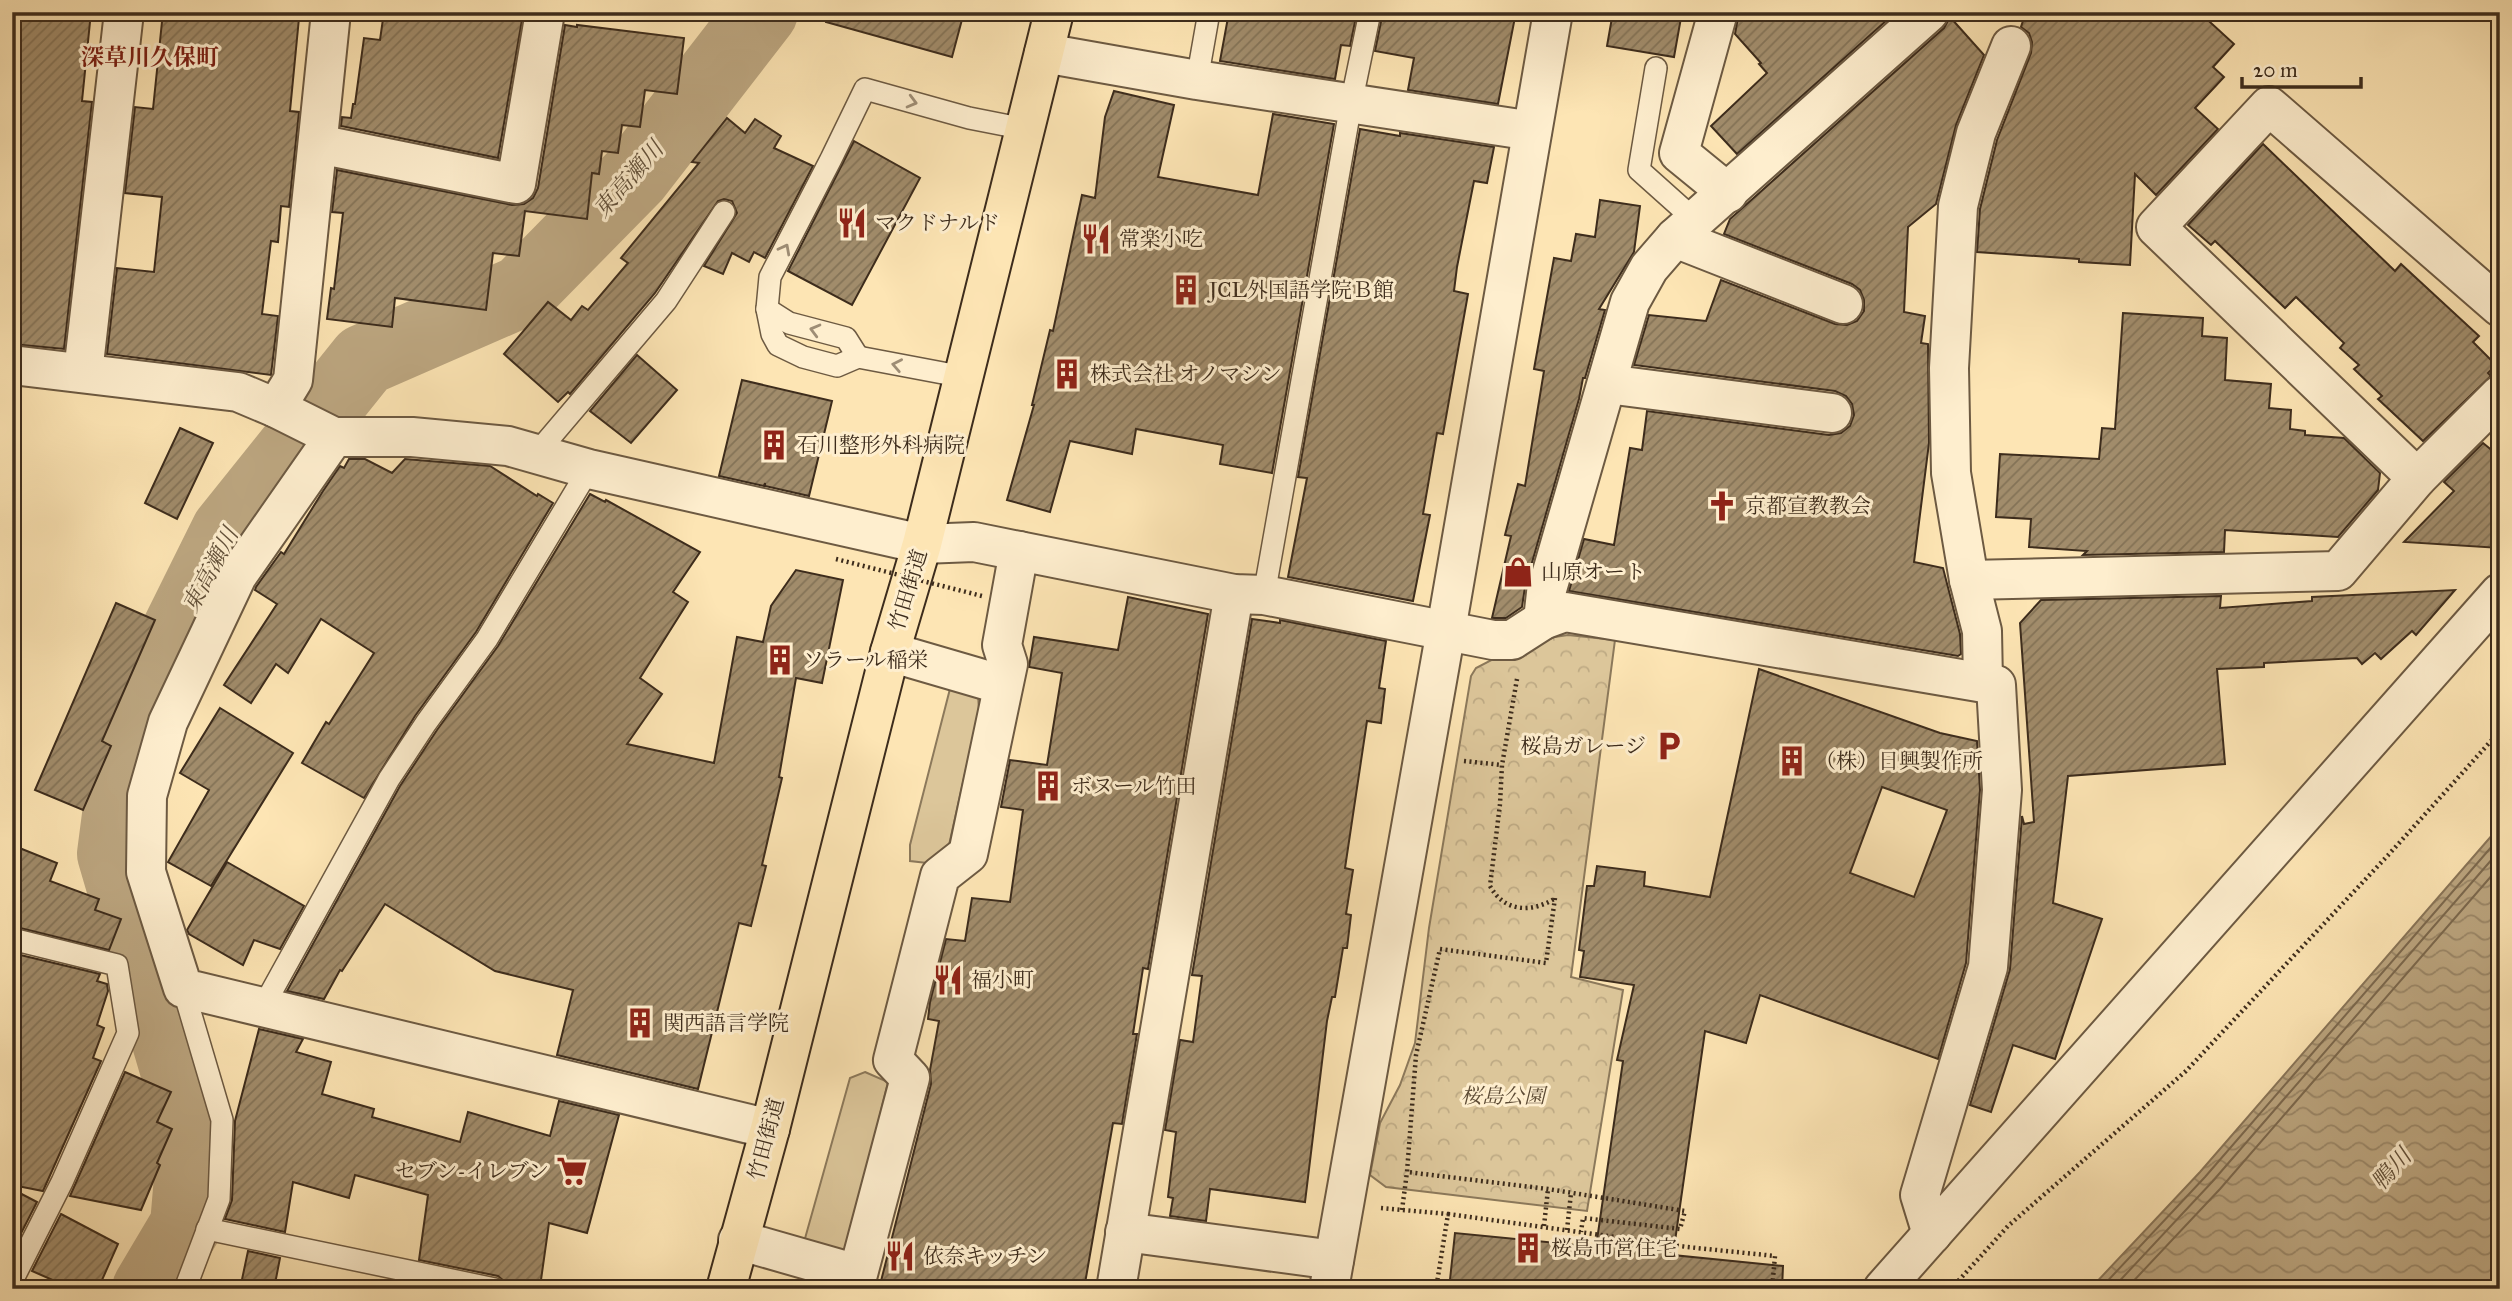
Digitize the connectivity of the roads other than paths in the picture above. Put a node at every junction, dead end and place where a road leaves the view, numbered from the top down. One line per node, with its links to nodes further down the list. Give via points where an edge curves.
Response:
1 (124, 12): 26 (street)
2 (331, 12): 17 (street)
3 (545, 12): 17 (street, via 516,184)
4 (1054, 12): 11 (highway, 竹田街道)
5 (1209, 12): 13 (lane)
6 (1370, 12): 14 (lane)
7 (1553, 12): 16 (street)
8 (1718, 12): 18 (street, via 1679,153)
9 (1929, 12): 18 (street)
10 (2011, 46): 38 (street, via 1976,133 1958,206 1949,368 1951,473)
11 (1044, 53): 13 (street); 15 (highway, 竹田街道)
12 (1656, 68): 20 (lane, via 1639,170)
13 (1197, 80): 14 (street)
14 (1352, 104): 16 (street); 40 (lane)
15 (1026, 129): 23 (lane, one-way to 15, via 770,277 865,89); 27 (highway, 竹田街道)
16 (1532, 131): 42 (street)
17 (317, 144): 30 (street, via 293,380)
18 (1728, 193): 20 (street)
19 (724, 212): 33 (lane, via 666,301)
20 (1686, 229): 21 (street); 28 (street, via 1649,268 1630,302)
21 (1843, 304)
22 (2500, 307): 35 (street, via 2269,106 2156,227)
23 (767, 309): 24 (lane, one-way to 23, via 846,338 789,323); 24 (lane, via 778,345 838,366)
24 (858, 357): 27 (lane, one-way to 24)
25 (12, 365): 26 (street)
26 (83, 373): 30 (street, via 238,392)
27 (964, 377): 36 (highway, 竹田街道)
28 (1607, 384): 31 (street); 41 (street, via 1546,593)
29 (2500, 395): 35 (street)
30 (276, 408): 32 (street)
31 (1832, 412)
32 (334, 437): 33 (street, via 412,437 508,446); 47 (street, via 237,576 168,722 147,796 146,872)
33 (536, 454): 34 (street)
34 (589, 469): 36 (street); 48 (lane, via 487,639 389,779)
35 (2417, 478): 38 (street, via 2338,571)
36 (922, 544): 37 (street, via 974,542); 43 (highway, 竹田街道)
37 (1019, 551): 40 (street); 45 (street, via 1002,645 1008,664)
38 (1969, 580): 44 (street, via 1982,631)
39 (2500, 593): 52 (street)
40 (1249, 595): 42 (street); 51 (street)
41 (1543, 620): 42 (street, via 1512,640); 44 (street, via 1565,612)
42 (1446, 630): 54 (street)
43 (890, 652): 45 (street); 49 (highway, 竹田街道)
44 (1983, 682): 52 (street, via 1996,685 2003,790 1989,967 1920,1195)
45 (1003, 685): 56 (street, via 968,854 940,876 893,1060 909,1078)
46 (12, 939): 55 (lane, via 117,965 128,1032 62,1182)
47 (183, 988): 48 (street); 50 (lane, via 222,1120 219,1199)
48 (263, 1007): 49 (street)
49 (770, 1129): 53 (highway, 竹田街道)
50 (207, 1229): 57 (lane); 58 (lane)
51 (1125, 1233): 54 (street); 60 (street)
52 (1931, 1234): 61 (street)
53 (738, 1240): 56 (street); 59 (highway, 竹田街道)
54 (1331, 1274)
55 (12, 1281)
56 (855, 1282)
57 (185, 1289)
58 (495, 1289)
59 (726, 1289)
60 (1116, 1289)
61 (1883, 1289)

